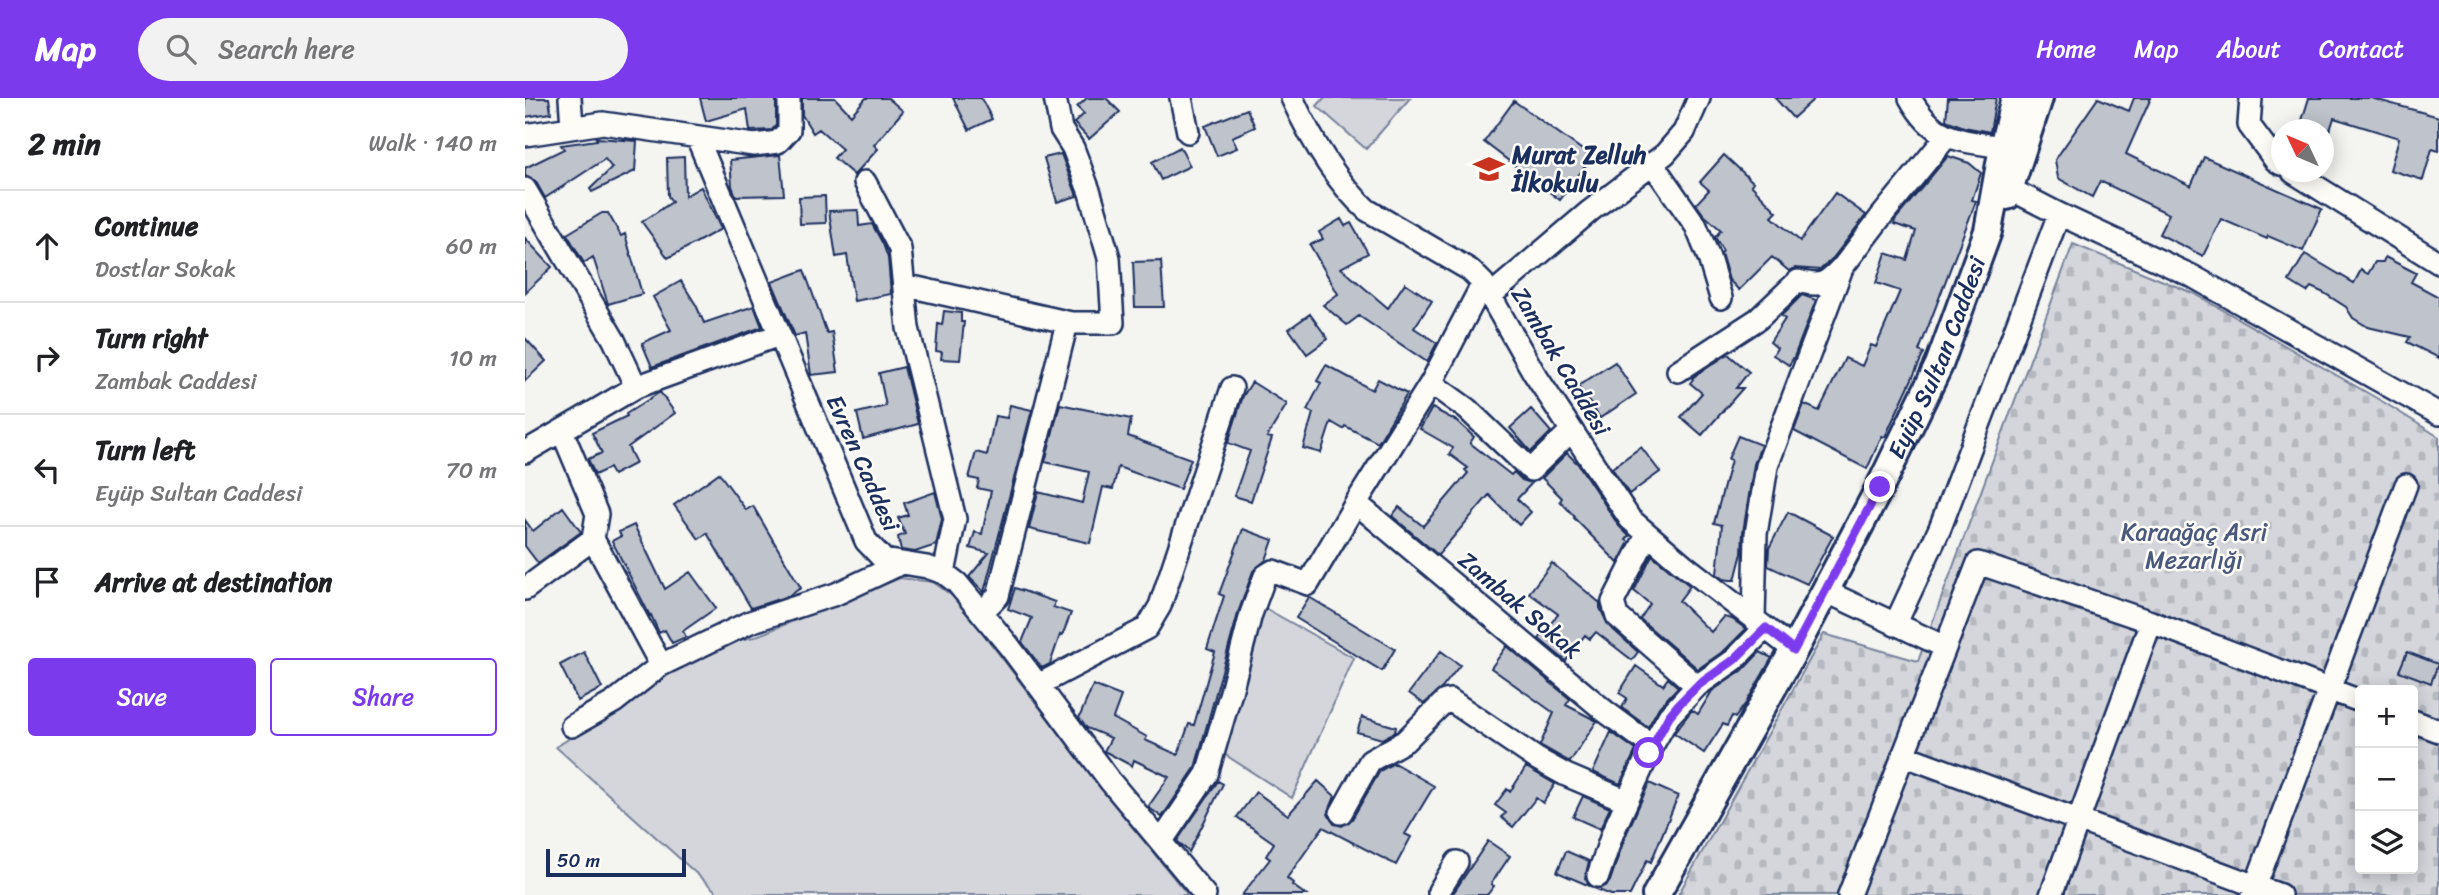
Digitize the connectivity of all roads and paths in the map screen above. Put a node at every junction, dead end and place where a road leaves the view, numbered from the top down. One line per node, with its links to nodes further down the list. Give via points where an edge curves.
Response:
1 (570, 98): 13 (street)
2 (789, 98): 17 (street, via 789,130 778,142 754,145)
3 (1055, 98): 32 (street, via 1061,129 1090,193 1109,258 1113,323)
4 (1181, 98): 14 (street)
5 (1291, 98): 30 (street, Zambak Caddesi, via 1354,198 1470,270)
6 (1699, 98): 20 (street, via 1684,132)
7 (1910, 98): 12 (street)
8 (1924, 98): 12 (street)
9 (2015, 98): 18 (main road, Eyüp Sultan Caddesi)
10 (2039, 98): 24 (main road)
11 (2251, 98): 19 (street, via 2249,125)
12 (1924, 121): 16 (street)
13 (572, 127): 15 (street); 17 (street, via 603,123)
14 (1188, 132)
15 (525, 135)
16 (1947, 136): 18 (street); 28 (street)
17 (697, 137): 33 (street, Evren Caddesi)
18 (2003, 147): 26 (main road, Eyüp Sultan Caddesi)
19 (2271, 154)
20 (1652, 163): 30 (street); 31 (street, via 1696,226)
21 (2309, 182): 27 (street)
22 (865, 183): 29 (street, via 900,249)
23 (525, 189): 36 (street, via 614,340)
24 (2010, 189): 25 (street); 26 (main road)
25 (2059, 214): 38 (street, via 2192,276); 53 (street, via 1941,528)
26 (1988, 231): 49 (main road, Eyüp Sultan Caddesi, via 1939,365)
27 (2439, 263)
28 (1842, 268): 34 (street, via 1817,286 1798,281 1751,324); 52 (street, via 1767,466 1756,534)
29 (904, 285): 32 (street); 47 (street, via 908,328 955,519)
30 (1486, 290): 35 (street); 40 (street, Zambak Caddesi)
31 (1721, 298)
32 (1071, 323): 50 (street, via 1067,323 998,596)
33 (779, 335): 36 (street); 46 (street, Evren Caddesi, via 866,541 884,560)
34 (1678, 371)
35 (1431, 383): 40 (street, via 1467,409 1531,470); 43 (street)
36 (636, 387): 39 (street)
37 (1232, 388): 57 (street, via 1160,606 1147,628)
38 (2439, 414)
39 (562, 430): 41 (street); 45 (street, via 597,514)
40 (1571, 431): 44 (street, Zambak Caddesi, via 1621,507)
41 (525, 453)
42 (2406, 485): 59 (street)
43 (1356, 503): 64 (street, Zambak Sokak); 69 (street, via 1308,584 1273,571 1265,576 1207,774)
44 (1647, 535): 52 (street, Zambak Caddesi); 58 (street, via 1613,602 1617,616)
45 (593, 539): 48 (street); 56 (street)
46 (900, 564): 47 (street, Evren Caddesi); 56 (street, via 836,594 750,622)
47 (944, 573): 50 (street)
48 (525, 589)
49 (1825, 591): 53 (street); 55 (main road, Eyüp Sultan Caddesi)
50 (982, 612): 57 (street)
51 (2151, 622): 54 (street, via 1978,563); 59 (street); 68 (street)
52 (1760, 624): 55 (street, Zambak Caddesi); 58 (street, via 1734,660)
53 (1895, 625): 54 (street)
54 (1945, 647): 65 (street)
55 (1794, 650): 75 (main road, Eyüp Sultan Caddesi)
56 (661, 665): 62 (street, via 614,702)
57 (1038, 685): 69 (street)
58 (1697, 686): 64 (street, via 1669,716)
59 (2329, 689): 60 (street); 72 (street)
60 (2355, 699)
61 (2418, 723): 63 (street)
62 (572, 726)
63 (2439, 731)
64 (1652, 746): 66 (street)
65 (1903, 755): 68 (street); 76 (street)
66 (1627, 802): 67 (street, via 1537,759 1450,700 1405,741 1370,761); 71 (street)
67 (1341, 813)
68 (2078, 820): 72 (street); 77 (street)
69 (1161, 842): 73 (street)
70 (1457, 862): 74 (street)
71 (1598, 876)
72 (2253, 890): 78 (street)
73 (1205, 895)
74 (1439, 895)
75 (1656, 895)
76 (1849, 895)
77 (2051, 895)
78 (2280, 895)

